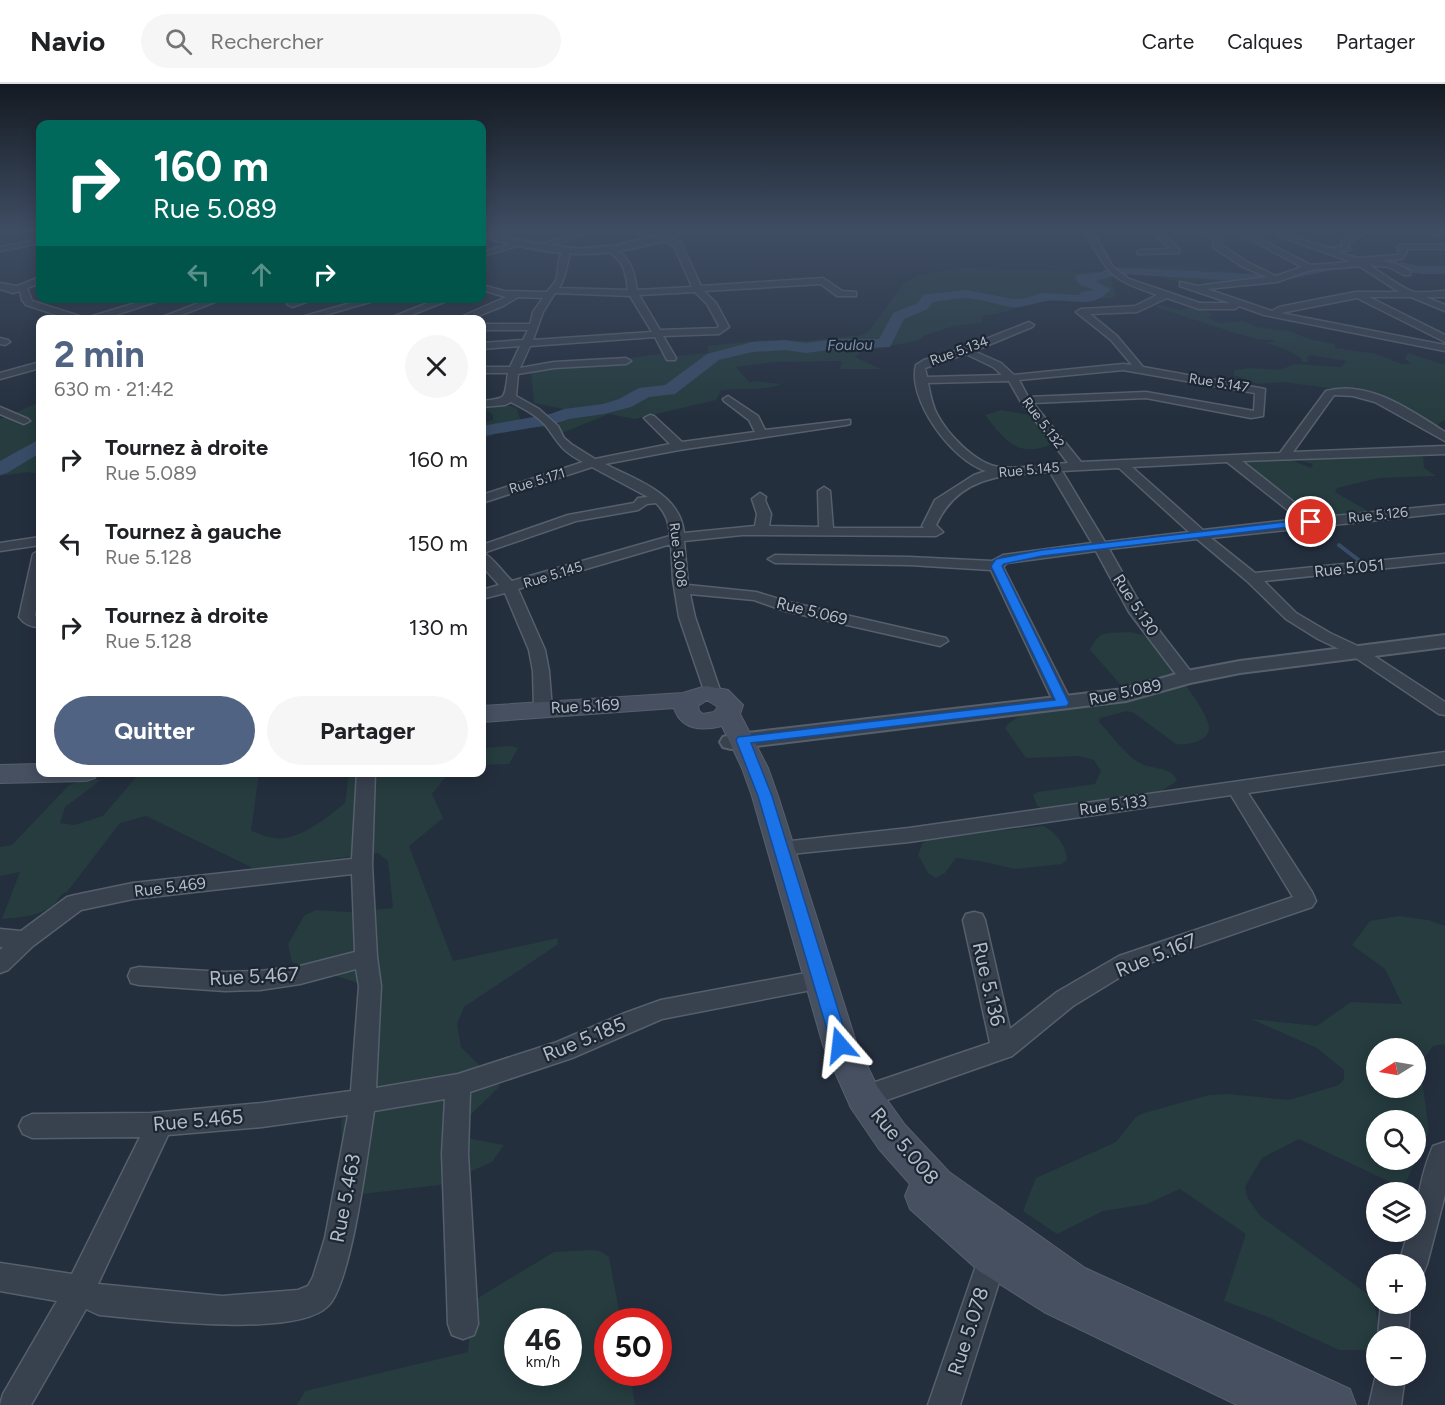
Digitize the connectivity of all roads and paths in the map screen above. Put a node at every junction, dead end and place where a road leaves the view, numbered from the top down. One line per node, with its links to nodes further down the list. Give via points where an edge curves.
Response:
1 (552, 293): 34 (street, via 538,312)
2 (633, 293): 35 (street)
3 (25, 294): 22 (street, via 27,302)
4 (517, 294): 5 (street); 31 (street)
5 (529, 294)
6 (702, 294): 35 (street, via 724,329)
7 (840, 294): 8 (street)
8 (853, 294)
9 (1161, 294): 14 (street)
10 (1210, 294): 23 (street)
11 (1394, 294): 13 (street)
12 (1414, 294): 24 (street)
13 (1355, 295): 25 (street); 36 (street)
14 (1168, 296): 23 (street, via 1208,307); 44 (street, via 1137,309 1082,312 1114,338)
15 (39, 303): 22 (street)
16 (146, 303): 27 (street)
17 (207, 303): 28 (street)
18 (296, 303): 21 (street)
19 (361, 303): 29 (street)
20 (436, 303): 30 (street)
21 (292, 304)
22 (35, 305): 26 (street)
23 (1243, 306): 25 (street)
24 (1445, 308)
25 (1274, 314): 39 (street)
26 (67, 315)
27 (107, 315)
28 (173, 315)
29 (314, 315)
30 (402, 315)
31 (471, 315)
32 (1029, 325): 40 (street, Rue 5.134)
33 (486, 327): 34 (street)
34 (534, 327): 37 (street)
35 (658, 334): 37 (street); 41 (street)
36 (1445, 339)
37 (526, 345): 38 (street); 46 (street)
38 (486, 346)
39 (1445, 348)
40 (965, 350): 48 (street, via 997,365); 49 (street, Rue 5.134, via 922,364)
41 (672, 358)
42 (626, 361): 46 (street)
43 (36, 366): 47 (street)
44 (1139, 369): 48 (street, Rue 5.147, via 1114,367); 52 (street, Rue 5.147, via 1257,389 1260,410 1258,414 1241,414 1146,395)
45 (486, 370): 46 (street)
46 (513, 371): 50 (street)
47 (0, 376)
48 (1012, 378): 49 (street, Rue 5.147); 52 (street, Rue 5.132)
49 (920, 380): 68 (street, Rue 5.134, via 936,421 976,461)
50 (510, 397): 53 (street, via 505,402); 64 (street, via 536,411 559,439)
51 (728, 399): 58 (street, via 754,418)
52 (1025, 400): 66 (street, Rue 5.132)
53 (486, 404)
54 (0, 410): 56 (street)
55 (650, 418): 60 (street)
56 (24, 421)
57 (846, 422): 58 (street, Rue 5.171)
58 (761, 434): 60 (street, Rue 5.171)
59 (1445, 436): 62 (street, via 1389,402 1337,391 1330,393)
60 (679, 446): 64 (street, Rue 5.171)
61 (1443, 453): 62 (street, Rue 5.145)
62 (1284, 456): 63 (street, Rue 5.145)
63 (1231, 459): 65 (street, Rue 5.145); 74 (street)
64 (593, 464): 71 (street, Rue 5.171); 72 (street)
65 (1122, 464): 66 (street, Rue 5.145); 77 (street)
66 (1077, 466): 67 (street, Rue 5.145)
67 (1053, 467): 68 (street, Rue 5.145); 80 (street, Rue 5.130)
68 (999, 471): 76 (street, Rue 5.145, via 978,478 940,503 929,526 936,532)
69 (824, 491): 76 (street)
70 (760, 497): 75 (street, via 765,521)
71 (486, 498)
72 (661, 499): 78 (street, Rue 5.008, via 676,523); 82 (street, via 573,518)
73 (1445, 508): 74 (street, Rue 5.126)
74 (1311, 522): 77 (street, Rue 5.126)
75 (760, 529): 76 (street, Rue 5.145); 78 (street, Rue 5.145)
76 (825, 530)
77 (1201, 536): 80 (street, Rue 5.126); 88 (street)
78 (677, 538): 89 (street, Rue 5.145); 90 (street, Rue 5.008)
79 (36, 542): 81 (street)
80 (1100, 546): 86 (street, Rue 5.126, via 1011,557); 96 (street, Rue 5.130, via 1137,612)
81 (0, 548)
82 (486, 548)
83 (1445, 558): 88 (street, Rue 5.051)
84 (775, 559): 86 (street)
85 (486, 562): 89 (street)
86 (996, 566): 97 (street)
87 (36, 573): 92 (street, via 27,617)
88 (1252, 578): 95 (street, via 1291,616)
89 (510, 587): 91 (street, Rue 5.145); 98 (street, via 537,650)
90 (682, 589): 93 (street, Rue 5.069, via 756,596); 101 (street, Rue 5.008)
91 (486, 594)
92 (36, 622)
93 (940, 641)
94 (1445, 641): 95 (street, Rue 5.089)
95 (1356, 651): 96 (street, Rue 5.089); 99 (street)
96 (1187, 677): 97 (street, Rue 5.089, via 1126,695)
97 (1063, 703): 101 (street, Rue 5.089)
98 (543, 709): 100 (main road, Rue 5.169); 101 (main road, Rue 5.169)
99 (1445, 710)
100 (486, 714)
101 (715, 718): 102 (main road, Rue 5.169, via 548,721); 110 (main road, Rue 5.008, via 765,796); 118 (main road, Rue 5.008, via 754,797)
102 (486, 728)
103 (1445, 758): 109 (street, Rue 5.133)
104 (0, 759): 105 (main road)
105 (36, 761)
106 (36, 773): 107 (main road)
107 (0, 774)
108 (366, 777): 111 (street, Rue 5.463)
109 (1235, 787): 110 (street, Rue 5.133, via 909,835); 119 (street, Rue 5.167, via 1305,901 1128,962 1065,999)
110 (780, 848): 121 (main road, Rue 5.008, via 840,1045)
111 (362, 865): 114 (street, Rue 5.469, via 133,891 75,903); 115 (street, Rue 5.463)
112 (974, 920): 119 (street, Rue 5.136)
113 (0, 938): 114 (street)
114 (24, 940): 116 (street, Rue 5.469)
115 (366, 957): 117 (street, Rue 5.467, via 275,980); 122 (street, Rue 5.463, via 370,986)
116 (0, 964)
117 (139, 976)
118 (806, 982): 120 (street, Rue 5.185, via 661,1010 563,1051); 127 (main road, Rue 5.008, via 852,1103 879,1143 920,1193)
119 (1003, 1049): 121 (street, Rue 5.167)
120 (458, 1085): 122 (street, Rue 5.185); 130 (street, via 455,1154)
121 (864, 1096): 135 (main road, Rue 5.008, via 892,1137 935,1185 1070,1283)
122 (363, 1102): 123 (street, Rue 5.465); 129 (street, Rue 5.463, via 339,1238 326,1284 318,1296 301,1305 222,1311 99,1300)
123 (160, 1124): 124 (street, Rue 5.465); 129 (street)
124 (32, 1126)
125 (1445, 1154): 126 (street)
126 (1416, 1254)
127 (993, 1257): 133 (street, Rue 5.078); 134 (main road, Rue 5.008, via 1068,1302)
128 (0, 1276): 129 (street, Rue 5.463)
129 (80, 1290): 132 (street)
130 (463, 1324)
131 (1388, 1386): 136 (street)
132 (14, 1405)
133 (944, 1405)
134 (1285, 1405)
135 (1334, 1405)
136 (1385, 1405)

